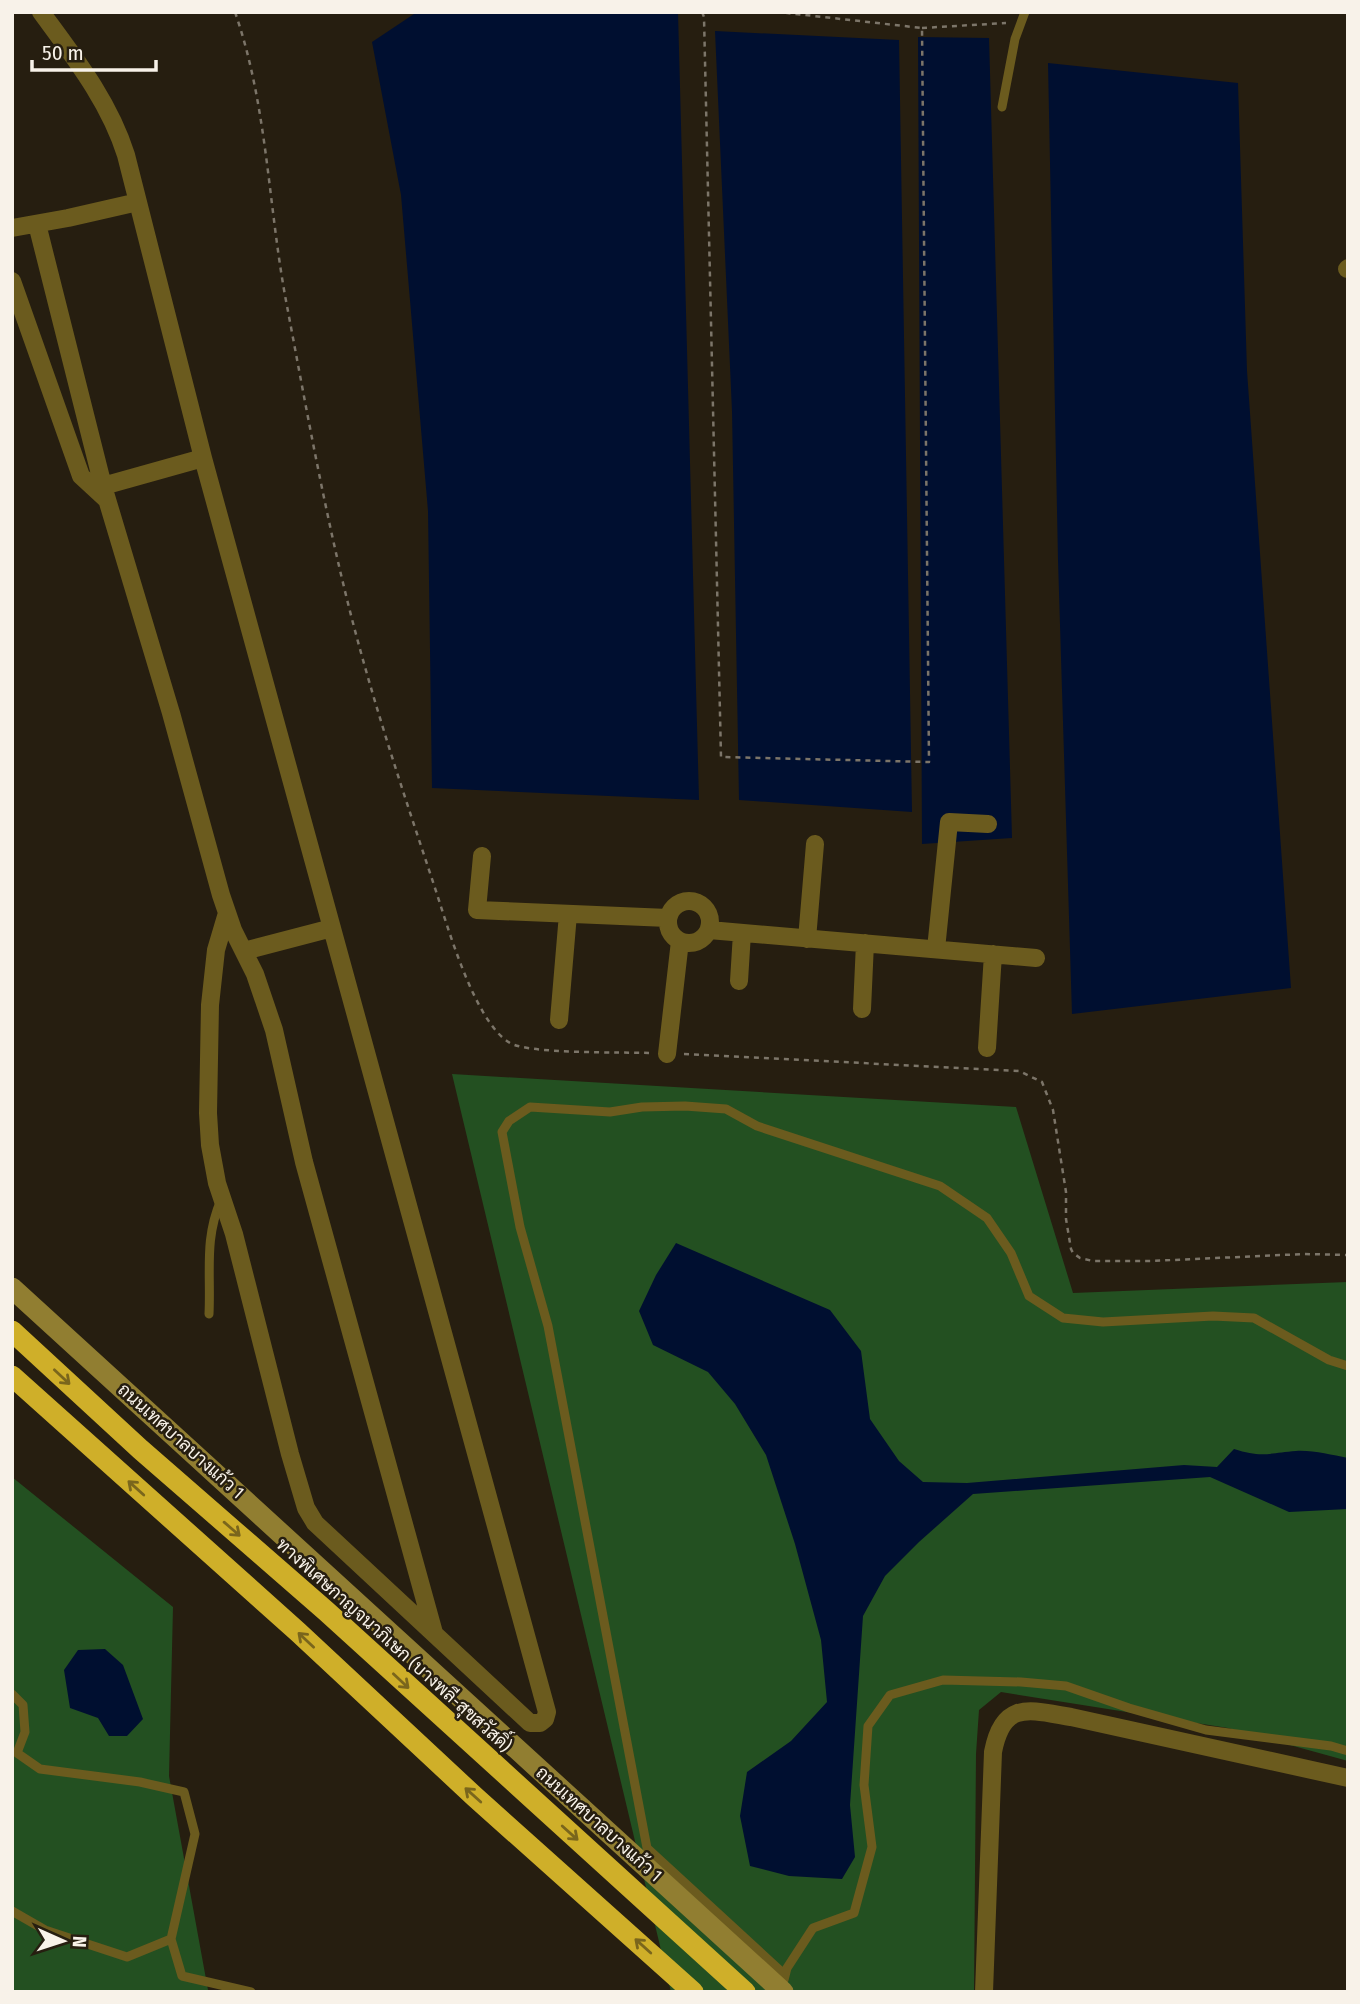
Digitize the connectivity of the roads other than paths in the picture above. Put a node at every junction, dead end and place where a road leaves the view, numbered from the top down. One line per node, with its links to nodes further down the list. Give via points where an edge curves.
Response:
1 (41, 12): 4 (street, via 111,114)
2 (1025, 12): 3 (lane)
3 (1002, 107)
4 (138, 202): 5 (street); 8 (street)
5 (37, 224): 6 (street); 9 (street)
6 (12, 228)
7 (12, 281): 9 (street, via 81,477)
8 (203, 458): 9 (street); 16 (street)
9 (105, 493): 13 (street)
10 (988, 824): 22 (street, via 949,822)
11 (815, 844): 19 (street)
12 (482, 856): 14 (street, via 477,910)
13 (227, 913): 23 (street); 31 (street, via 211,991 208,1100 210,1145)
14 (568, 914): 15 (street); 28 (street)
15 (668, 918): 17 (street, via 681,901 696,901 710,917); 20 (street, via 670,932)
16 (332, 928): 23 (street); 37 (street, via 488,1492 547,1712 545,1719 530,1723)
17 (709, 930): 18 (street); 20 (street, via 693,943)
18 (742, 933): 19 (street); 26 (street)
19 (807, 939): 21 (street)
20 (680, 941): 30 (street)
21 (865, 943): 22 (street); 27 (street)
22 (936, 949): 24 (street)
23 (244, 951): 37 (street, via 274,1030 304,1162)
24 (993, 954): 25 (street); 29 (street)
25 (1036, 958)
26 (739, 981)
27 (862, 1009)
28 (559, 1020)
29 (988, 1048)
30 (667, 1054)
31 (222, 1198): 33 (lane, via 209,1236); 37 (street, via 306,1508 315,1523)
32 (12, 1288): 44 (main road, ถนนเทศบาลบางแก้ว 1)
33 (209, 1314)
34 (12, 1331): 47 (highway, ทางพิเศษกาญจนาภิเษก (บางพลี-สุขสวัสดิ์), one-way to 47)
35 (1348, 1366): 44 (lane, via 1254,1318 1103,1322 1063,1318 1028,1296 1012,1253 988,1218 940,1186 757,1126 726,1109 642,1107 610,1112 530,1107 509,1121 502,1132 520,1227 548,1326 647,1849)
36 (12, 1376): 46 (highway, one-way to 36)
37 (434, 1633)
38 (12, 1693): 40 (lane, via 23,1705 25,1732)
39 (1348, 1751): 44 (lane, via 1206,1730 1066,1686 943,1680 890,1695 868,1726 864,1785 872,1847 854,1913 813,1928 787,1969)
40 (15, 1753): 43 (lane, via 40,1769 184,1792 195,1834)
41 (1348, 1778): 48 (street, via 1071,1717 1029,1711 1013,1714 996,1736 993,1752)
42 (12, 1911): 43 (lane, via 45,1930 127,1957)
43 (171, 1940): 45 (lane, via 182,1976)
44 (783, 1987)
45 (251, 1992)
46 (693, 1992)
47 (745, 1992)
48 (984, 1992)

